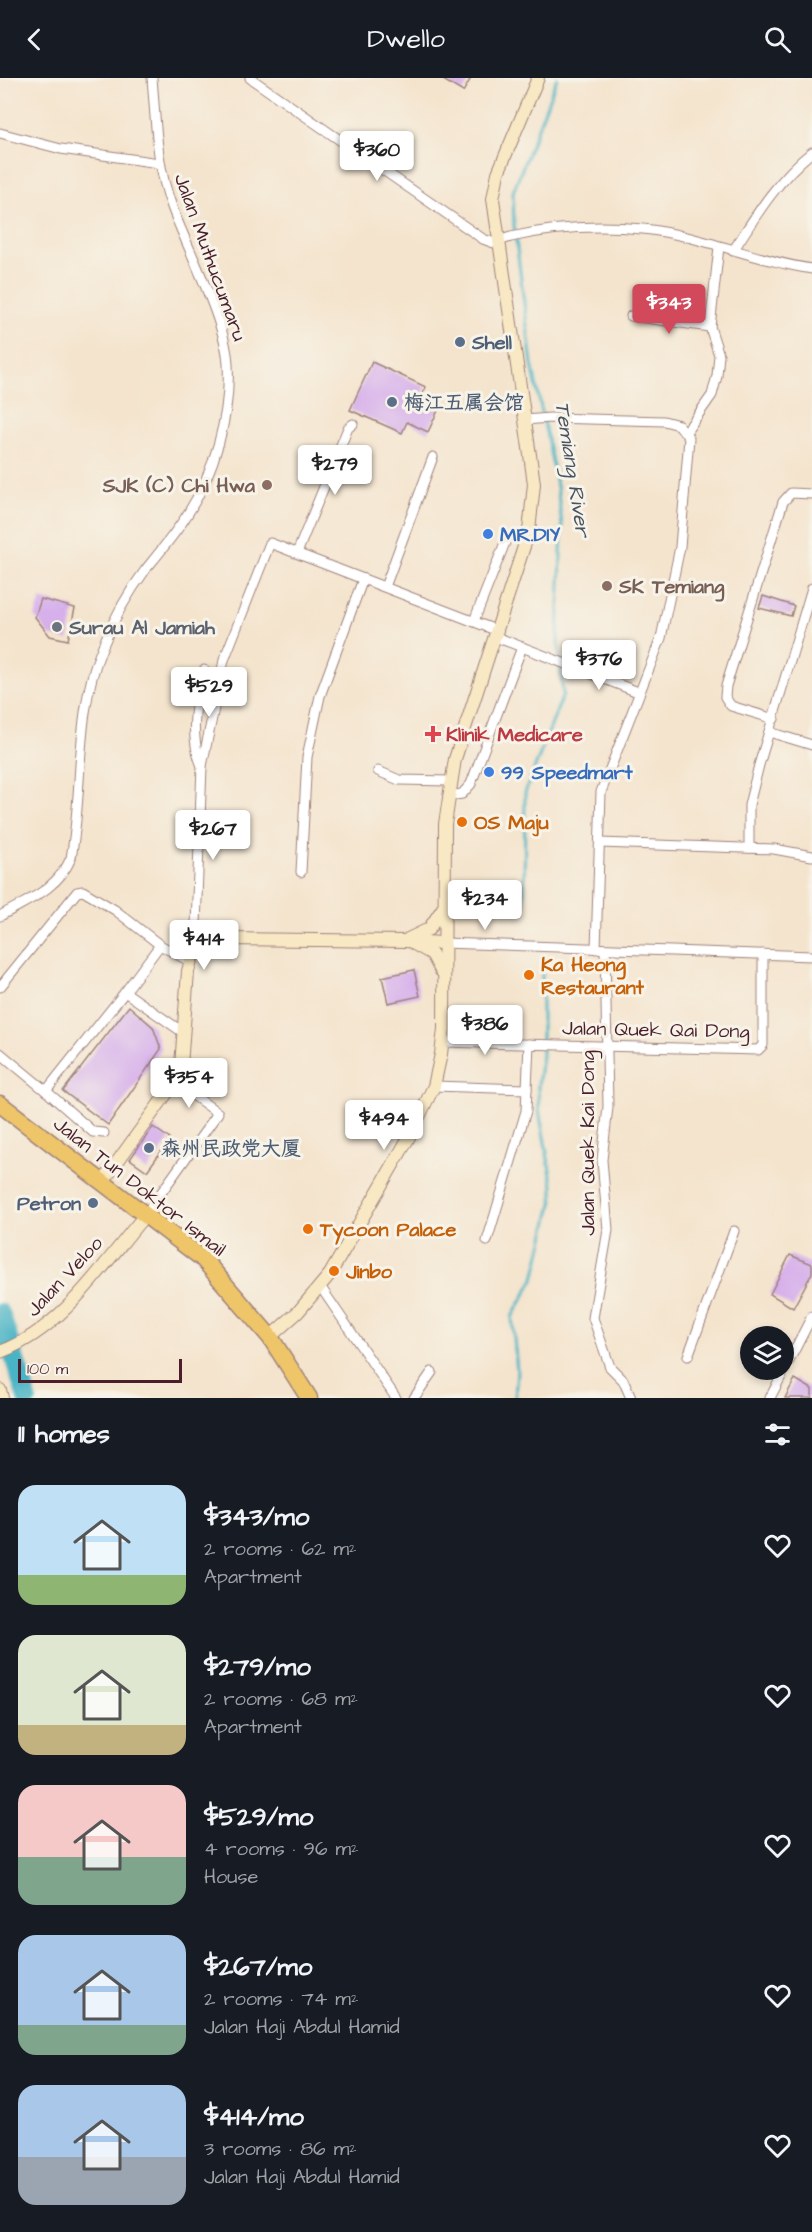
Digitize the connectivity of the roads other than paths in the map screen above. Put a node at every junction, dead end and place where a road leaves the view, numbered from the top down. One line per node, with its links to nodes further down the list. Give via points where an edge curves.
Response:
1 (152, 78): 6 (street, Jalan Muthucumaru)
2 (250, 78): 7 (street, via 483,239)
3 (538, 78): 7 (street, via 498,173 493,199)
4 (0, 133): 6 (street, via 61,149)
5 (812, 152): 9 (street, via 764,203)
6 (159, 163): 40 (street, Jalan Muthucumaru, via 220,328 228,363 227,399 216,451 203,485 187,515 122,605 98,660 83,715 71,858 64,874 48,889)
7 (503, 240): 8 (street, via 597,227 645,229); 13 (street)
8 (718, 247): 9 (street); 12 (street)
9 (733, 251): 10 (street)
10 (812, 269)
11 (631, 316): 12 (street)
12 (710, 327): 15 (street, via 719,355 717,376 712,395)
13 (530, 420): 15 (street, via 664,421 679,425); 24 (street, via 534,484 529,531)
14 (353, 424): 19 (street)
15 (686, 432): 27 (street, Jalan Quek Kai Dong, via 689,438 680,547 661,638)
16 (433, 457): 21 (street)
17 (812, 494): 28 (street, via 791,493 783,501 724,697 731,706)
18 (508, 535): 23 (street)
19 (297, 553): 20 (street); 31 (street, via 270,543 224,660)
20 (363, 579): 21 (street); 38 (street, via 320,696 309,747)
21 (386, 587): 23 (street)
22 (812, 588): 28 (street)
23 (474, 621): 24 (street)
24 (497, 634): 25 (street); 33 (street)
25 (522, 647): 27 (street); 34 (street, via 471,784 462,794)
26 (204, 670): 31 (street, via 197,692 195,727)
27 (638, 692): 35 (street, Jalan Quek Kai Dong, via 601,792)
28 (774, 719): 29 (street)
29 (769, 732): 30 (street); 36 (street, via 749,805)
30 (812, 745)
31 (202, 766): 44 (street, via 196,925)
32 (378, 771): 33 (street, via 399,780)
33 (450, 781): 34 (street)
34 (447, 796): 39 (street)
35 (600, 843): 36 (street); 45 (street, Jalan Quek Kai Dong)
36 (749, 848): 37 (street)
37 (812, 856)
38 (301, 873)
39 (443, 907): 41 (street, via 429,929); 42 (street)
40 (0, 916)
41 (405, 940): 42 (street); 44 (street, via 252,938 214,941); 49 (street, via 432,954)
42 (443, 944): 45 (street); 49 (street)
43 (160, 945): 48 (street); 50 (street, via 91,893 77,892); 51 (street)
44 (201, 948): 48 (street)
45 (601, 949): 46 (street); 55 (street, Jalan Quek Kai Dong)
46 (763, 954): 47 (street); 55 (street, Jalan Quek Qai Dong, via 763,1045 758,1050)
47 (812, 956)
48 (191, 962): 52 (street)
49 (443, 975): 53 (street)
50 (0, 987)
51 (125, 992): 52 (street); 60 (street)
52 (184, 1034): 57 (street)
53 (443, 1042): 54 (street, Jalan Quek Qai Dong); 58 (street)
54 (532, 1044): 55 (street, Jalan Quek Qai Dong); 59 (street)
55 (606, 1047): 78 (street, Jalan Quek Kai Dong, via 608,1107 602,1160 608,1230 593,1318 610,1367 623,1380)
56 (0, 1053): 60 (street)
57 (175, 1082): 63 (street); 64 (street, via 218,1113)
58 (434, 1086): 59 (street); 67 (street, via 406,1143)
59 (527, 1089): 66 (street, via 526,1111)
60 (46, 1091): 62 (street, via 93,1132)
61 (0, 1104): 63 (highway, Jalan Tun Doktor Ismail)
62 (104, 1133)
63 (102, 1183): 64 (highway, Jalan Tun Doktor Ismail)
64 (146, 1214): 69 (highway, Jalan Tun Doktor Ismail, via 211,1267); 70 (street, Jalan Veloo, via 65,1309 22,1344)
65 (734, 1231): 71 (street)
66 (488, 1241)
67 (320, 1286): 69 (street); 76 (street)
68 (812, 1316): 79 (street)
69 (270, 1338): 75 (highway, Jalan Tun Doktor Ismail)
70 (1, 1352)
71 (688, 1356)
72 (432, 1372): 77 (street)
73 (0, 1390): 74 (street)
74 (2, 1398)
75 (309, 1398)
76 (396, 1398)
77 (414, 1398)
78 (631, 1398)
79 (770, 1398)

